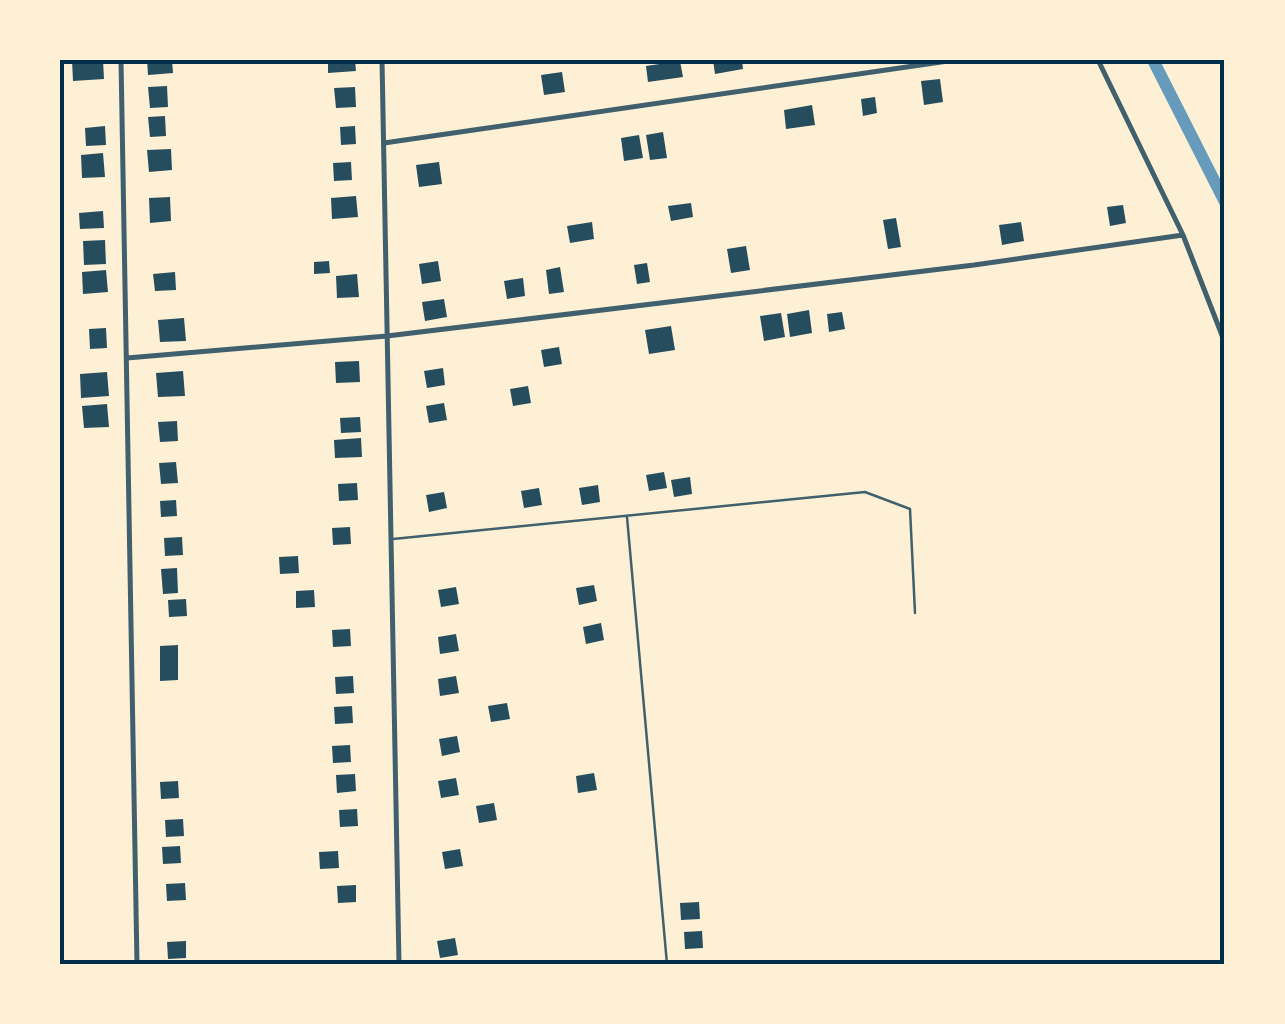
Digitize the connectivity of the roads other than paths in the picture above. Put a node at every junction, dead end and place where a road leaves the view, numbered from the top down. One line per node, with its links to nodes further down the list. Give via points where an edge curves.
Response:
1 (120, 60): 9 (street)
2 (382, 60): 5 (street)
3 (955, 60): 5 (street)
4 (1098, 60): 6 (street)
5 (383, 144): 7 (street)
6 (1183, 235): 7 (street); 8 (street)
7 (387, 336): 9 (street); 11 (street)
8 (1225, 343)
9 (127, 358): 13 (street)
10 (627, 516): 11 (lane); 12 (lane, via 865,492 910,508); 15 (lane)
11 (391, 539): 14 (street)
12 (915, 613)
13 (137, 964)
14 (399, 964)
15 (667, 964)

